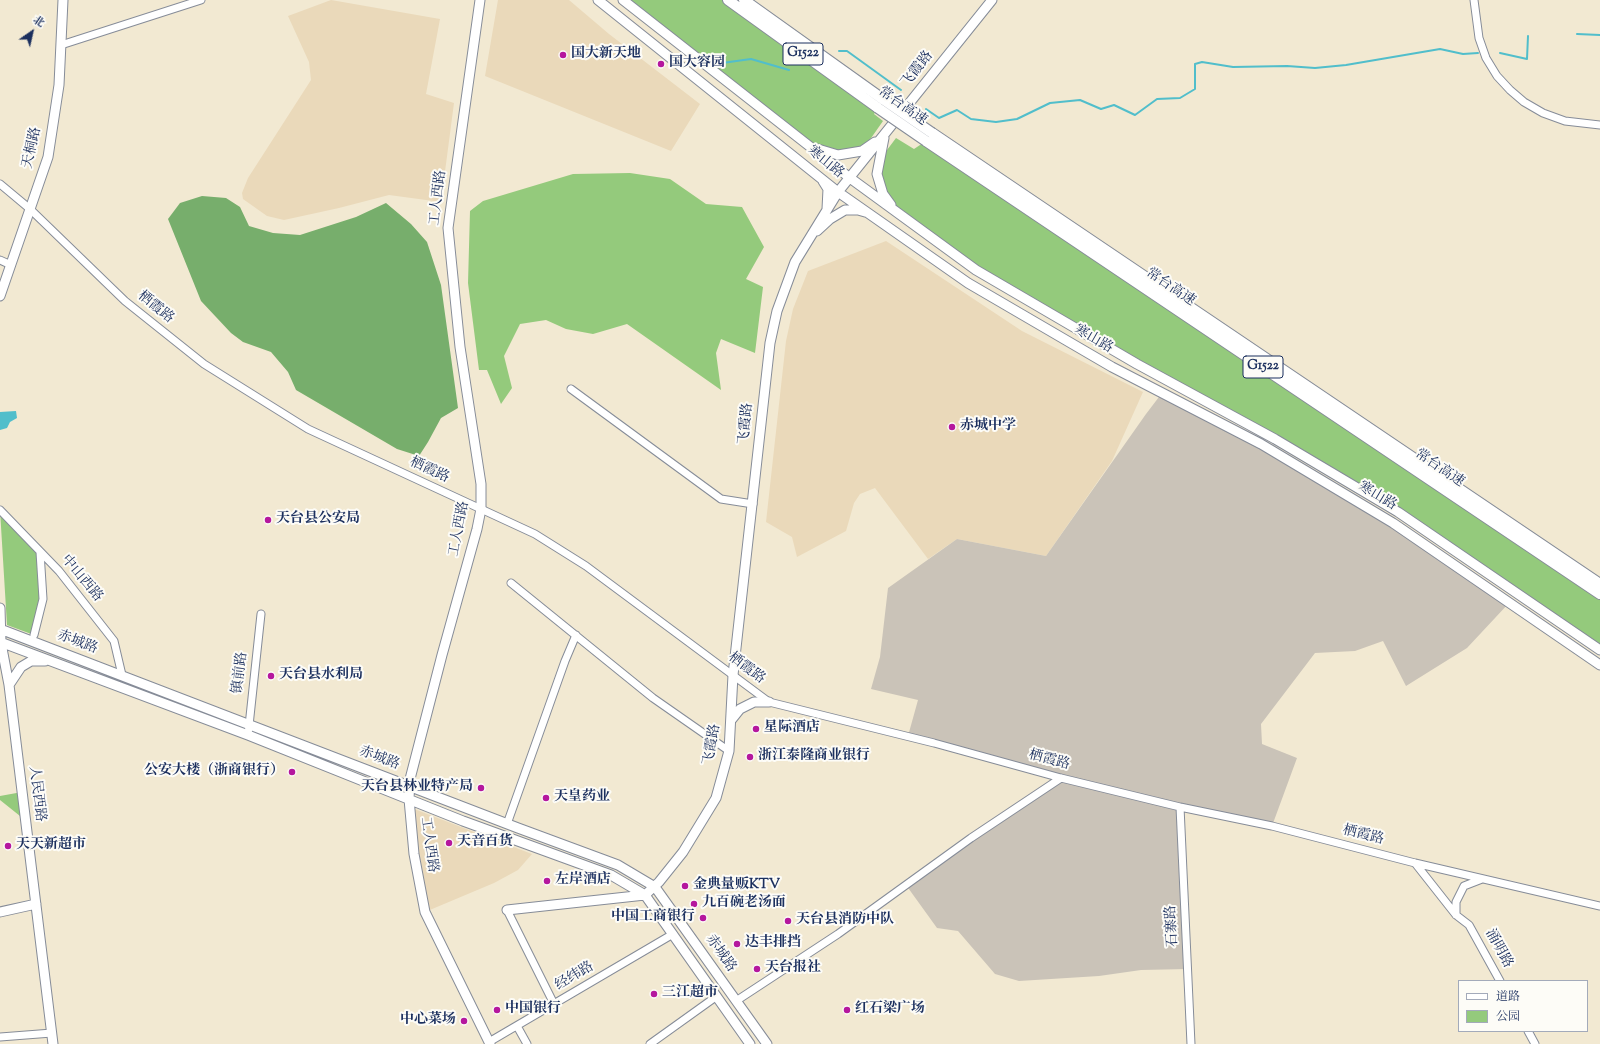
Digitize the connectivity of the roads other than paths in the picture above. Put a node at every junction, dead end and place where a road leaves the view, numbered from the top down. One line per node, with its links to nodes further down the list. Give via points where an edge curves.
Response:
1 (63, 0): 10 (main road, 天桐路)
2 (201, 0): 10 (street)
3 (480, 0): 30 (main road, 工人西路, via 448,228 460,347 481,484)
4 (598, 0): 16 (main road, 寒山路)
5 (623, 0): 15 (main road, 寒山路)
6 (728, 0): 11 (highway, 常台高速 / G1522)
7 (744, 0): 11 (highway, 常台高速 / G1522)
8 (992, 0): 13 (main road, 飞霞路)
9 (1474, 0): 12 (street, via 1478,38 1486,58 1510,90 1543,113 1565,121)
10 (61, 45): 20 (main road, 天桐路, via 48,157)
11 (881, 104): 14 (highway, 常台高速 / G1522, bridge)
12 (1600, 125)
13 (884, 136): 15 (main road, via 862,151 838,155); 17 (main road, 飞霞路); 22 (main road, via 877,174 883,194)
14 (929, 137): 34 (highway, 常台高速 / G1522); 35 (highway, 常台高速 / G1522)
15 (813, 148): 17 (main road, 寒山路)
16 (821, 178): 19 (main road, 寒山路); 21 (main road, via 828,189)
17 (850, 178): 19 (main road, 飞霞路); 22 (main road, 寒山路)
18 (0, 184): 20 (street, 栖霞路)
19 (838, 192): 21 (main road, 飞霞路); 23 (main road, 寒山路)
20 (30, 209): 26 (main road, 天桐路); 30 (street, 栖霞路, via 125,301 204,364 308,429)
21 (827, 209): 24 (main road, 飞霞路)
22 (894, 210): 42 (main road, 寒山路, via 983,274 1137,364 1275,439 1398,512)
23 (869, 214): 24 (main road, via 858,210 845,210 830,219); 44 (main road, 寒山路, via 968,283 1112,367 1261,444 1393,523)
24 (810, 237): 29 (main road, 飞霞路, via 795,262 777,311 770,343)
25 (0, 260): 26 (street)
26 (11, 265): 27 (main road, 天桐路)
27 (0, 296)
28 (571, 390): 29 (street, via 721,499)
29 (753, 504): 46 (main road, 飞霞路)
30 (481, 509): 46 (street, 栖霞路, via 535,534 586,566); 54 (main road, 工人西路)
31 (0, 510): 32 (street, 中山西路)
32 (40, 552): 40 (street, via 43,600); 45 (street, 中山西路, via 59,571 114,641)
33 (511, 583): 39 (street)
34 (1600, 584)
35 (1600, 594)
36 (0, 608): 38 (main road)
37 (261, 614): 50 (street, 镇前路)
38 (0, 629): 41 (main road); 45 (main road, 赤城路)
39 (576, 634): 52 (street, via 653,698); 57 (street)
40 (34, 635)
41 (1, 642): 43 (main road, 赤城路); 47 (main road, 人民西路)
42 (1600, 650)
43 (50, 661): 47 (main road, via 31,661 21,667); 51 (main road, 赤城路)
44 (1600, 665)
45 (122, 675): 50 (main road, 赤城路)
46 (733, 675): 48 (street, 栖霞路); 49 (main road, 飞霞路)
47 (9, 684): 64 (main road, 人民西路)
48 (769, 702): 49 (main road, via 754,702 740,709); 53 (street, 栖霞路, via 934,742)
49 (732, 719): 52 (main road, 飞霞路)
50 (248, 723): 51 (street, 镇前路); 54 (main road, 赤城路)
51 (248, 735): 55 (main road, 赤城路)
52 (729, 751): 62 (main road, 飞霞路, via 716,798 683,852)
53 (1060, 778): 56 (street, 栖霞路); 72 (street, via 971,838 838,934)
54 (409, 785): 55 (main road, 工人西路); 57 (main road, 赤城路)
55 (408, 799): 59 (main road, 赤城路); 80 (main road, 工人西路, via 414,854 425,912)
56 (1180, 807): 60 (street, 栖霞路, via 1272,826); 85 (street, 石寨路)
57 (507, 824): 58 (main road, 赤城路)
58 (547, 839): 59 (main road); 62 (main road, 赤城路, via 618,865)
59 (542, 851): 63 (main road, 赤城路, via 611,875)
60 (1415, 863): 61 (street, 栖霞路); 68 (street, 涌明路)
61 (1482, 879): 65 (street, 栖霞路); 68 (street, via 1464,886 1456,902)
62 (654, 887): 63 (main road, 飞霞路); 72 (main road, 赤城路)
63 (645, 895): 66 (main road); 69 (main road, 赤城路)
64 (36, 904): 67 (main road); 76 (main road, 人民西路)
65 (1600, 906)
66 (507, 910): 73 (street)
67 (0, 912)
68 (1456, 915): 70 (street, 涌明路, via 1469,925)
69 (673, 934): 71 (main road, 赤城路); 73 (street, 经纬路)
70 (1499, 980)
71 (717, 996): 83 (street); 84 (main road, 赤城路)
72 (736, 1001): 79 (main road, 赤城路)
73 (554, 1004): 74 (street, 经纬路)
74 (517, 1026): 80 (street, 经纬路); 82 (street)
75 (1528, 1032): 78 (street)
76 (52, 1033): 77 (street); 81 (main road, 人民西路)
77 (0, 1037)
78 (1533, 1041)
79 (762, 1042)
80 (490, 1043)
81 (53, 1044)
82 (527, 1044)
83 (650, 1044)
84 (750, 1044)
85 (1191, 1044)

